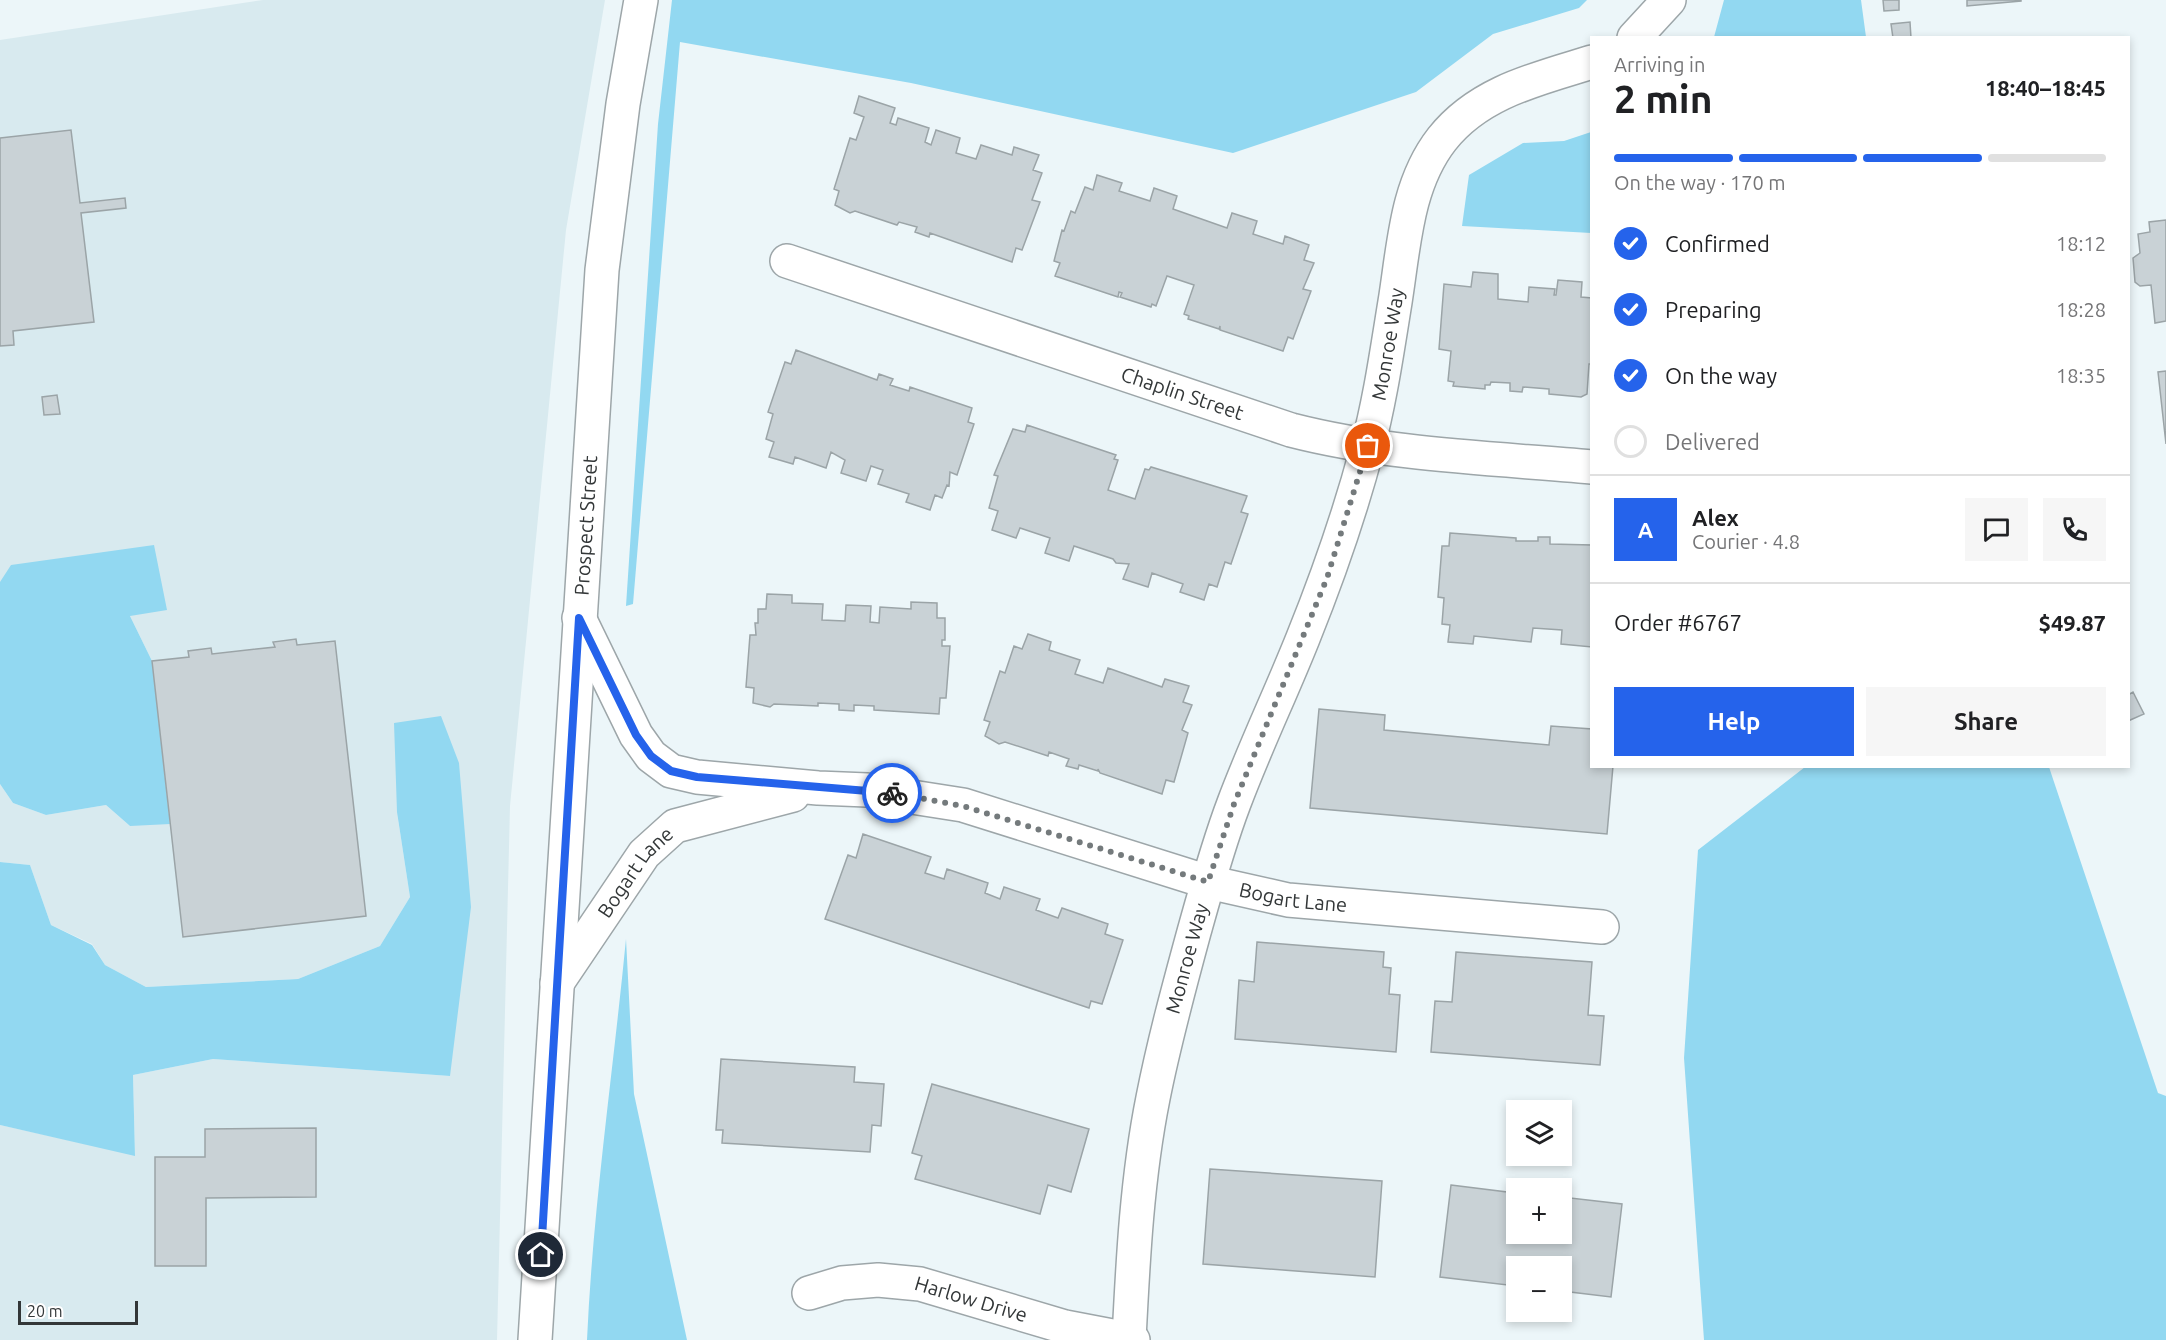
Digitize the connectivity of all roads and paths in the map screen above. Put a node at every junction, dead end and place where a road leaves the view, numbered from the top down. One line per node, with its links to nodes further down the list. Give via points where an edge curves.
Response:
1 (640, 0): 8 (street, Prospect Street, via 602,270)
2 (1669, 0): 3 (street)
3 (1636, 36)
4 (1590, 63): 6 (street, Monroe Way, via 1492,97 1457,123 1424,169 1404,236)
5 (788, 261): 6 (street, Chaplin Street, via 1291,430)
6 (1368, 446): 7 (street, Chaplin Street); 10 (street, Monroe Way, via 1327,578 1234,804)
7 (1590, 468)
8 (579, 618): 9 (street, Bogart Lane, via 636,735 651,756 671,771); 12 (street, Prospect Street)
9 (818, 788): 10 (street, Bogart Lane, via 867,790 963,806); 12 (street, Bogart Lane, via 699,818 675,826 658,838)
10 (1208, 882): 11 (street, Bogart Lane, via 1288,900); 15 (street, Monroe Way, via 1168,1024 1152,1101 1134,1239)
11 (1602, 927)
12 (557, 983): 14 (street, Prospect Street)
13 (809, 1293): 15 (street, Harlow Drive, via 842,1283 920,1284 1065,1326)
14 (535, 1340)
15 (1129, 1340): 16 (street, Harlow Drive)
16 (1133, 1340)

